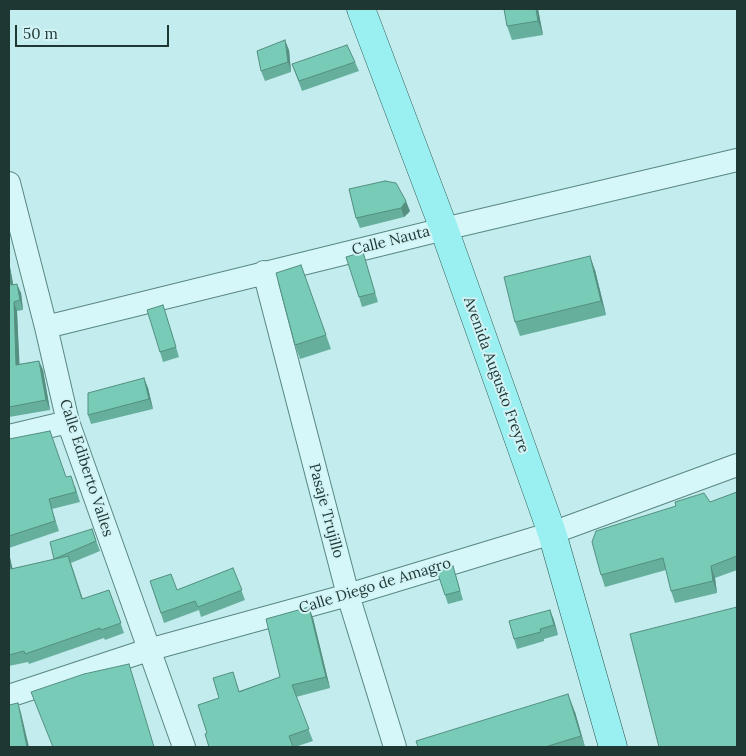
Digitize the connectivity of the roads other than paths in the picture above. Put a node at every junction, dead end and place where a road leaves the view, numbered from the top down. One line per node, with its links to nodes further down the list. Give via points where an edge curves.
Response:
1 (362, 9): 4 (main road, Avenida Augusto Freyre)
2 (737, 160): 4 (street, Calle Nauta)
3 (9, 183): 6 (street, Calle Ediberto Valles)
4 (444, 228): 5 (street, Calle Nauta); 10 (main road, Avenida Augusto Freyre)
5 (264, 272): 6 (street, Calle Nauta); 11 (street, Pasaje Trujillo)
6 (46, 327): 7 (street, Calle Ediberto Valles)
7 (68, 422): 8 (street); 12 (street, Calle Ediberto Valles)
8 (9, 436)
9 (737, 465): 10 (street, Calle Diego de Amagro)
10 (552, 532): 11 (street, Calle Diego de Amagro); 16 (main road, Avenida Augusto Freyre)
11 (348, 595): 12 (street, Calle Diego de Amagro); 15 (street, Pasaje Trujillo)
12 (148, 650): 13 (street, Calle Diego de Amagro); 14 (street, Calle Ediberto Valles)
13 (9, 696)
14 (184, 747)
15 (395, 747)
16 (613, 747)

